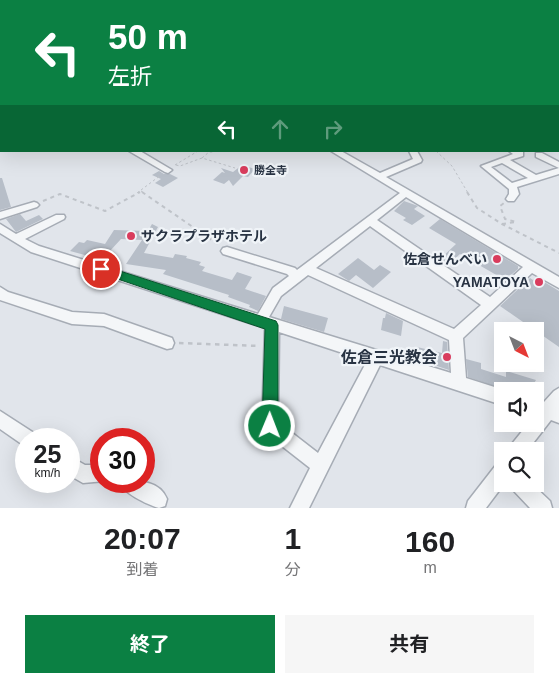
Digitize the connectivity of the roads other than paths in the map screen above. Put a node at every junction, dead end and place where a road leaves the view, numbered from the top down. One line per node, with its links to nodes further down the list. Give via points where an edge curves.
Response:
1 (135, 152): 8 (street)
2 (337, 152): 10 (street)
3 (414, 152): 10 (street, via 418,160)
4 (515, 152): 6 (street, via 520,154)
5 (539, 155): 7 (street)
6 (503, 160): 11 (street); 12 (street, via 485,166)
7 (559, 165)
8 (168, 170)
9 (559, 171): 11 (street)
10 (379, 177): 13 (street)
11 (535, 178): 12 (street)
12 (510, 186): 14 (street, via 514,194)
13 (406, 193): 18 (street); 22 (street)
14 (510, 199)
15 (34, 205): 16 (street)
16 (0, 216)
17 (60, 217): 20 (street)
18 (372, 221): 23 (street); 27 (street)
19 (0, 228): 20 (street)
20 (16, 239): 28 (street, via 35,249)
21 (227, 251): 24 (street, via 291,270)
22 (531, 267): 25 (street); 27 (street)
23 (308, 270): 24 (street); 29 (street)
24 (296, 277): 28 (street, via 277,292)
25 (559, 283)
26 (0, 292): 30 (street, via 72,318 104,320)
27 (490, 304): 29 (street)
28 (266, 323): 31 (street); 39 (street, via 272,347 270,426)
29 (456, 336): 32 (street)
30 (167, 343)
31 (376, 358): 32 (street); 39 (street)
32 (459, 384): 33 (street)
33 (494, 395)
34 (559, 396): 35 (street)
35 (547, 411): 38 (street)
36 (0, 419): 37 (street)
37 (15, 430)
38 (525, 442)
39 (320, 465): 44 (street)
40 (494, 482): 45 (street)
41 (527, 492): 46 (street)
42 (148, 493): 43 (street)
43 (158, 499)
44 (299, 508)
45 (475, 508)
46 (544, 508)

